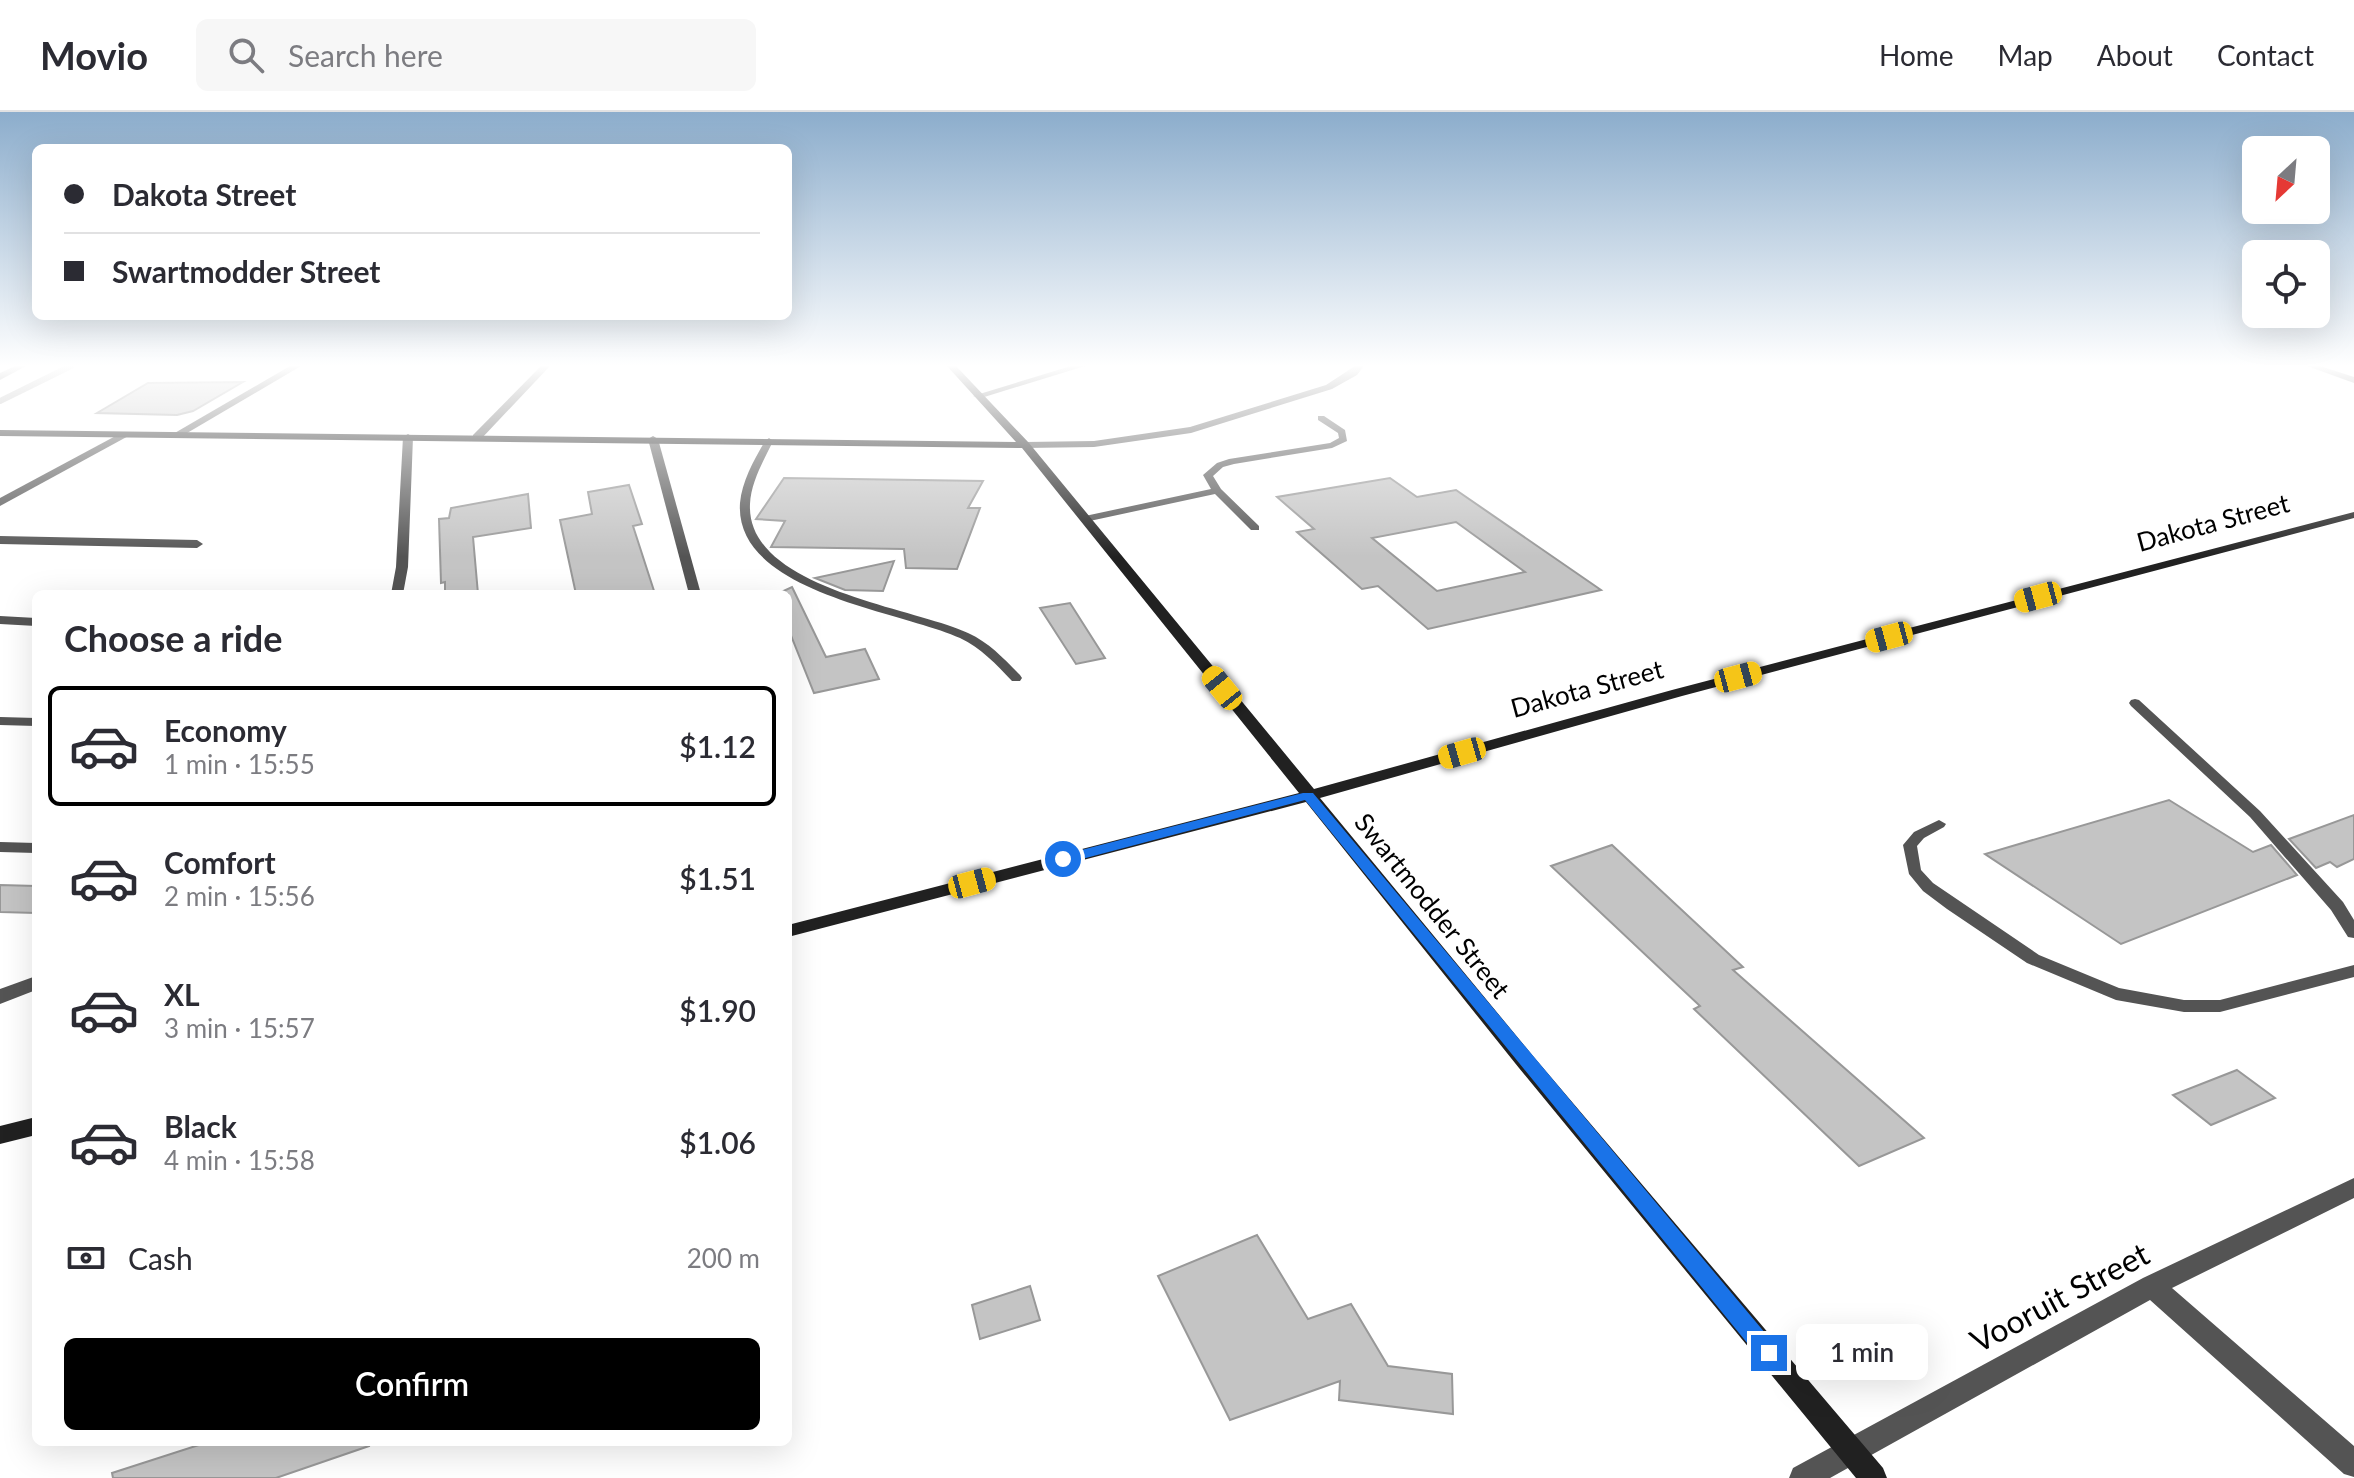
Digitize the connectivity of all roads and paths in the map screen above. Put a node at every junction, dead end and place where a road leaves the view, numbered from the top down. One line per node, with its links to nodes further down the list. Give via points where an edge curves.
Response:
1 (185, 430): 8 (street)
2 (484, 430): 10 (street)
3 (996, 430): 13 (street); 14 (street, Swartmodder Street)
4 (1192, 430): 14 (street, via 1094,444)
5 (1339, 430): 15 (lane, via 1344,439 1332,445 1220,465 1208,475)
6 (0, 433): 7 (street)
7 (127, 434): 8 (street); 16 (street)
8 (178, 434): 9 (street)
9 (408, 437): 10 (street); 22 (street)
10 (477, 437): 11 (street)
11 (653, 439): 12 (street); 23 (street)
12 (769, 441): 13 (street); 26 (lane, via 744,506 754,537 766,551 824,591 963,635 986,648)
13 (948, 444): 14 (street)
14 (1025, 445): 18 (street, Swartmodder Street)
15 (1217, 491): 18 (lane); 19 (lane)
16 (0, 503)
17 (2354, 515): 30 (street, Dakota Street)
18 (1085, 519): 30 (street, Swartmodder Street)
19 (1255, 528)
20 (0, 540): 21 (street)
21 (197, 544)
22 (398, 590)
23 (694, 590)
24 (0, 620): 25 (street)
25 (32, 622)
26 (1016, 678)
27 (2135, 703): 35 (lane, via 2276,837)
28 (0, 721): 29 (street)
29 (32, 722)
30 (1308, 796): 34 (street, Dakota Street); 43 (street, Swartmodder Street)
31 (1939, 824): 36 (lane, via 1910,845 1914,871 1928,887 2033,959 2116,994 2184,1006 2220,1006)
32 (0, 847): 33 (street)
33 (32, 848)
34 (792, 930)
35 (2354, 933)
36 (2354, 971)
37 (32, 985): 38 (street)
38 (0, 997)
39 (32, 1127): 40 (street)
40 (0, 1135)
41 (2354, 1187): 42 (street, Vooruit Street)
42 (2152, 1286): 43 (street, Vooruit Street); 44 (street)
43 (1850, 1450): 45 (street, Vooruit Street); 46 (street, Swartmodder Street)
44 (2354, 1464)
45 (1803, 1478)
46 (1873, 1478)

